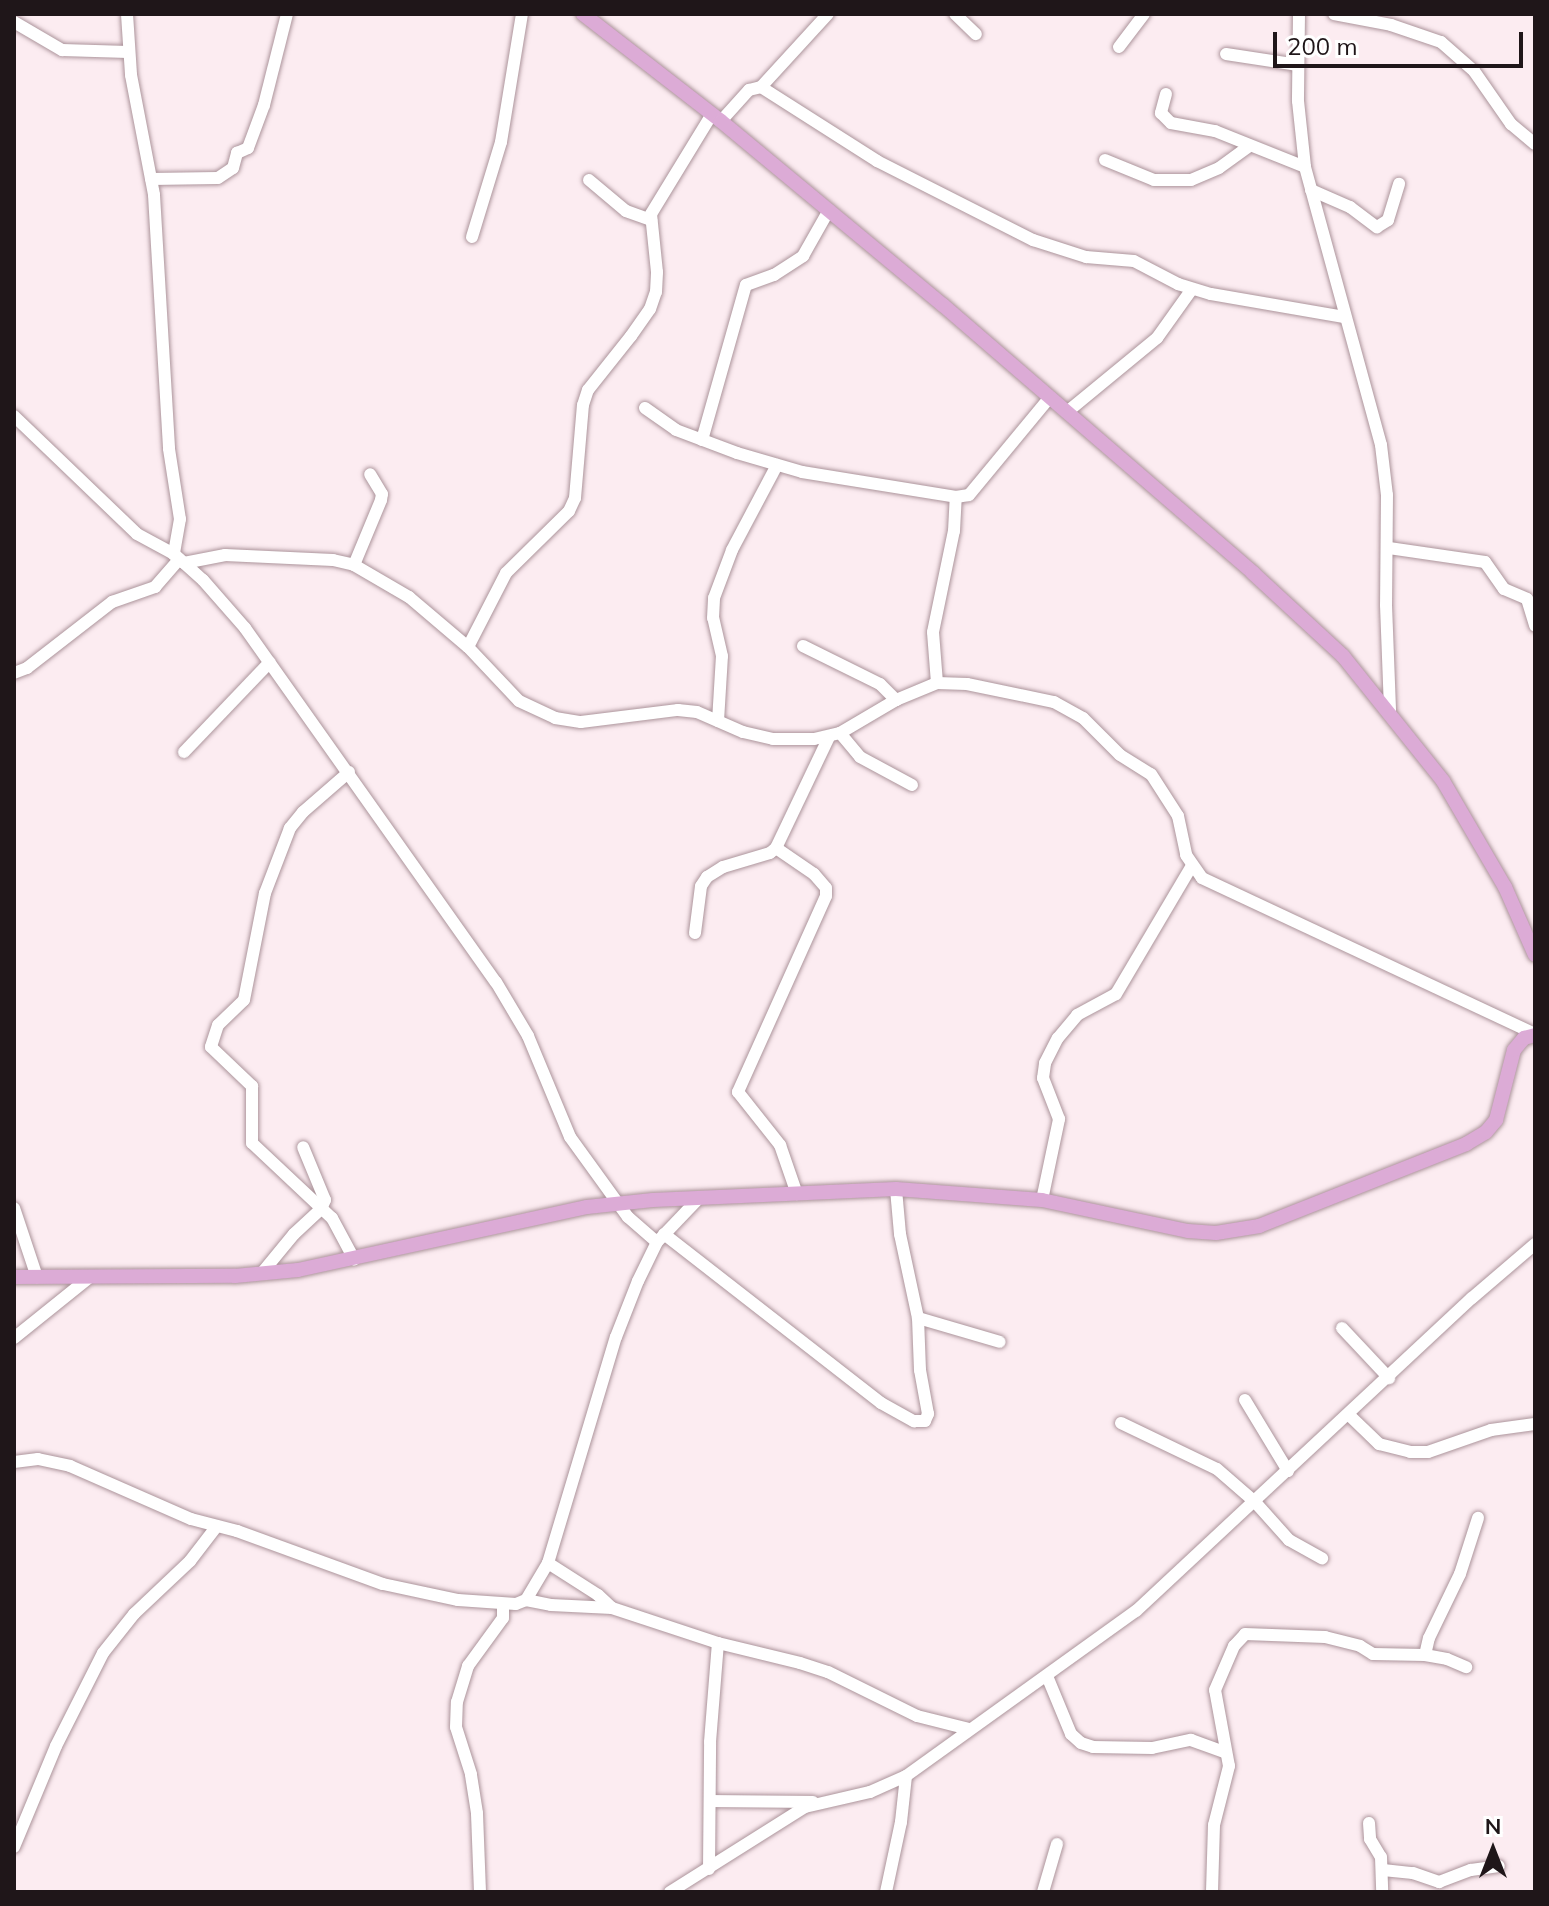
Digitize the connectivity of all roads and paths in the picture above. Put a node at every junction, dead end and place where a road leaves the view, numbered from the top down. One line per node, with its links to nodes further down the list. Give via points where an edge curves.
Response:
1 (127, 14): 13 (street)
2 (287, 14): 23 (street, via 264,105 248,148 237,153 233,168 218,178)
3 (522, 14): 29 (street, via 501,142)
4 (583, 14): 18 (main road)
5 (828, 14): 16 (street)
6 (955, 14): 11 (street)
7 (1144, 14): 12 (street)
8 (1299, 14): 15 (street)
9 (1334, 14): 19 (street, via 1441,42 1474,71 1511,124)
10 (14, 22): 13 (street, via 62,50)
11 (976, 34)
12 (1119, 47)
13 (128, 52): 23 (street)
14 (1226, 54): 15 (street)
15 (1298, 65): 22 (street)
16 (761, 87): 18 (street, via 749,90); 30 (street, via 877,161 996,223 1086,257 1134,261)
17 (1166, 94): 20 (street, via 1163,118 1215,131)
18 (717, 117): 27 (main road); 28 (street, via 671,180)
19 (1535, 144)
20 (1248, 147): 21 (street, via 1191,180 1154,180); 22 (street)
21 (1105, 160)
22 (1305, 167): 26 (street)
23 (151, 179): 42 (street)
24 (589, 180): 28 (street, via 626,211)
25 (1399, 184): 26 (street, via 1388,220 1377,227 1350,207)
26 (1311, 190): 31 (street)
27 (829, 210): 32 (main road); 36 (street, via 803,256 746,285)
28 (651, 220): 47 (street, via 656,292 650,309 588,390 575,498 569,511 506,573)
29 (472, 237)
30 (1192, 289): 31 (street); 34 (street, via 1157,338)
31 (1344, 317): 40 (street, via 1381,445)
32 (1050, 397): 34 (main road); 39 (street, via 969,495)
33 (645, 408): 36 (street, via 676,430)
34 (1067, 412): 52 (main road, via 1306,620)
35 (14, 416): 42 (street, via 137,534)
36 (702, 440): 37 (street)
37 (777, 465): 39 (street); 53 (street, via 732,550 714,598 722,656)
38 (370, 474): 43 (street, via 381,500)
39 (956, 497): 50 (street, via 933,632)
40 (1389, 548): 45 (street, via 1485,562 1504,589 1527,599); 52 (street)
41 (206, 557): 42 (street); 43 (street); 44 (street)
42 (179, 559): 44 (street); 49 (street, via 155,587 112,602)
43 (354, 565): 47 (street, via 409,597)
44 (203, 580): 48 (street)
45 (1535, 626)
46 (803, 646): 51 (street, via 880,684)
47 (468, 647): 53 (street, via 519,701 555,718 607,720 678,710)
48 (270, 662): 55 (street); 56 (street)
49 (14, 673)
50 (937, 683): 51 (street); 59 (street, via 1054,702 1083,718 1120,755 1151,774 1178,816)
51 (896, 700): 54 (street)
52 (1390, 711): 61 (main road, via 1473,827)
53 (718, 721): 54 (street, via 773,739)
54 (834, 735): 57 (street, via 860,757); 58 (street)
55 (184, 752)
56 (349, 772): 68 (street, via 496,982 528,1036 570,1137); 70 (street, via 290,828 265,893 244,1000 218,1025 211,1047 252,1086 252,1143)
57 (912, 785)
58 (776, 848): 60 (street, via 712,872 701,886); 65 (street, via 814,874 826,896 738,1092 780,1145)
59 (1191, 867): 62 (street, via 1218,887); 67 (street, via 1116,994 1077,1015 1045,1063 1043,1078 1059,1119)
60 (695, 933)
61 (1535, 955)
62 (1535, 1034): 67 (main road, via 1514,1050 1496,1120 1486,1132 1259,1226 1188,1231)
63 (303, 1147): 70 (street, via 323,1191)
64 (896, 1189): 65 (main road); 67 (main road); 78 (street)
65 (797, 1194): 66 (main road)
66 (699, 1198): 68 (main road); 71 (street)
67 (1042, 1200)
68 (618, 1203): 71 (street, via 640,1230); 73 (main road, via 555,1212)
69 (14, 1208): 76 (street)
70 (321, 1209): 73 (street, via 342,1233); 74 (street)
71 (660, 1238): 78 (street, via 881,1403 914,1421 925,1421); 93 (street, via 616,1337)
72 (1535, 1244): 82 (street)
73 (354, 1259): 74 (main road)
74 (261, 1274): 77 (main road)
75 (14, 1277): 76 (main road)
76 (37, 1277): 77 (main road)
77 (90, 1277): 80 (street)
78 (918, 1318): 81 (street)
79 (1342, 1328): 82 (street)
80 (14, 1338)
81 (1000, 1342)
82 (1389, 1378): 84 (street)
83 (1245, 1400): 88 (street)
84 (1349, 1415): 86 (street, via 1379,1444 1410,1452); 88 (street)
85 (1121, 1423): 89 (street, via 1198,1457)
86 (1535, 1424)
87 (14, 1462): 91 (street, via 52,1461)
88 (1288, 1471): 89 (street)
89 (1255, 1502): 92 (street, via 1289,1540); 100 (street, via 1136,1611)
90 (1478, 1518): 98 (street)
91 (217, 1526): 95 (street, via 383,1584); 108 (street, via 103,1653)
92 (1322, 1558)
93 (548, 1563): 94 (street); 96 (street)
94 (526, 1600): 95 (street); 96 (street)
95 (503, 1606): 112 (street, via 503,1618 468,1666 457,1702 456,1727 477,1813)
96 (612, 1608): 97 (street)
97 (718, 1643): 101 (street, via 828,1672 917,1716); 104 (street, via 710,1742)
98 (1425, 1655): 99 (street); 102 (street, via 1380,1655 1315,1635 1245,1634 1234,1646 1215,1690)
99 (1466, 1667)
100 (1047, 1676): 101 (street); 102 (street, via 1071,1734 1081,1743 1152,1748 1191,1740)
101 (969, 1729): 103 (street)
102 (1226, 1753): 116 (street, via 1227,1776 1210,1854)
103 (906, 1776): 105 (street, via 870,1792); 114 (street)
104 (713, 1801): 105 (street); 110 (street)
105 (816, 1802): 110 (street)
106 (1369, 1823): 111 (street)
107 (1057, 1844): 115 (street)
108 (14, 1847)
109 (1499, 1866): 111 (street, via 1439,1882)
110 (709, 1869): 113 (street)
111 (1383, 1870): 117 (street)
112 (480, 1892)
113 (670, 1892)
114 (886, 1892)
115 (1043, 1892)
116 (1212, 1892)
117 (1382, 1892)

